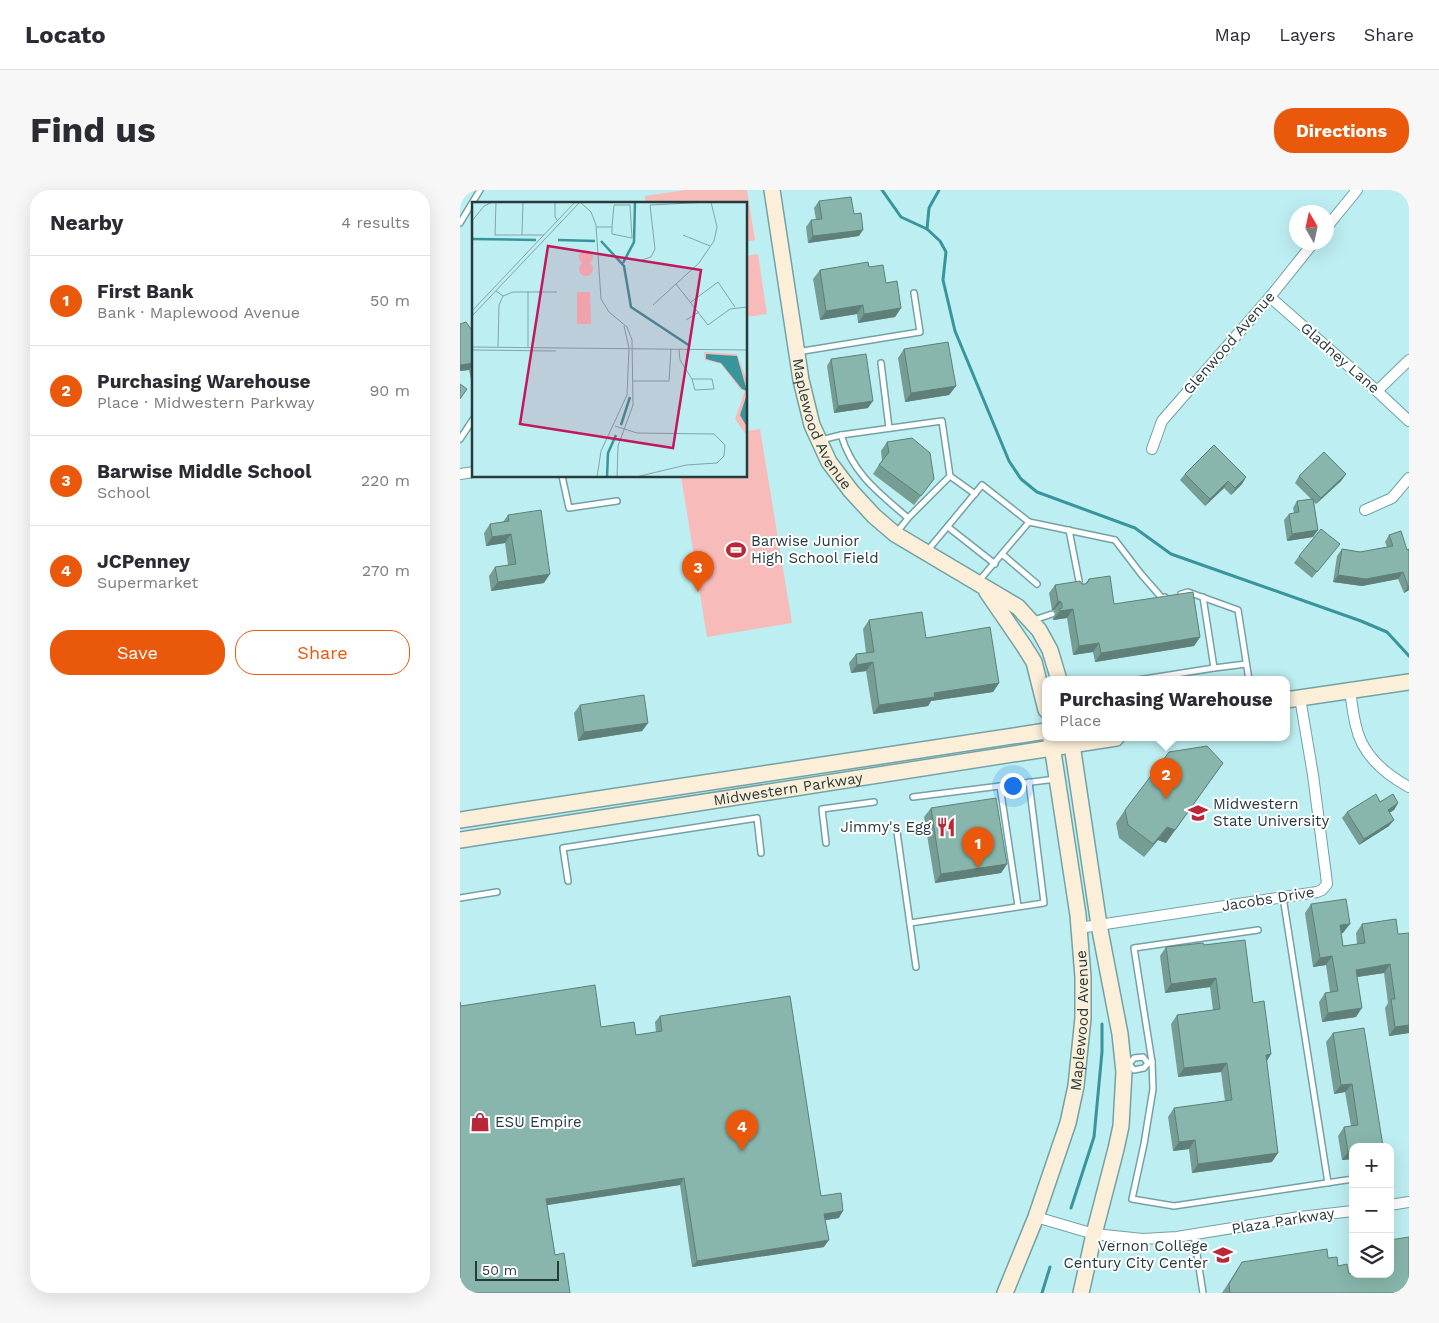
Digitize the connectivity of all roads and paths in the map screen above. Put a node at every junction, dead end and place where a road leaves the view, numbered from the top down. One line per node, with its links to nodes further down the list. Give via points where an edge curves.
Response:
1 (480, 190): 4 (lane)
2 (772, 190): 11 (street, Maplewood Avenue)
3 (1357, 190): 6 (street)
4 (473, 202)
5 (472, 203): 7 (lane)
6 (1334, 218)
7 (460, 223)
8 (1308, 250): 10 (street, Glenwood Avenue)
9 (914, 294): 11 (lane, via 920,332)
10 (1270, 297): 14 (street, Gladney Lane); 21 (street, Glenwood Avenue, via 1162,422)
11 (797, 352): 20 (street, Maplewood Avenue, via 812,425)
12 (1409, 360): 14 (street)
13 (881, 363): 17 (lane)
14 (1377, 391): 16 (street, Gladney Lane)
15 (472, 421): 19 (lane)
16 (1409, 421)
17 (889, 428): 18 (lane); 22 (lane, via 942,420)
18 (840, 435): 20 (lane); 28 (lane, via 846,452 868,483)
19 (460, 439)
20 (819, 440): 32 (street, Maplewood Avenue, via 829,462 851,491)
21 (1152, 448)
22 (950, 476): 25 (lane); 28 (lane)
23 (562, 478): 26 (lane, via 569,508)
24 (1409, 478): 27 (street, via 1392,498)
25 (975, 494): 29 (lane, via 982,486); 30 (lane)
26 (617, 501)
27 (1365, 510)
28 (908, 518): 32 (lane)
29 (1029, 522): 31 (lane); 34 (lane)
30 (948, 527): 33 (lane); 35 (lane)
31 (1069, 530): 38 (lane); 39 (lane, via 1115,540 1162,598 1188,592)
32 (895, 534): 33 (street, Maplewood Avenue)
33 (926, 553): 37 (street, Maplewood Avenue)
34 (1002, 554): 35 (lane); 36 (lane)
35 (995, 564): 37 (lane)
36 (1037, 584)
37 (981, 586): 41 (street, Maplewood Avenue, via 1018,607); 49 (street, Maplewood Avenue, via 1034,662)
38 (1078, 589)
39 (1203, 596): 42 (lane, via 1238,610); 43 (lane)
40 (1052, 614): 41 (lane)
41 (1031, 621): 44 (street, Maplewood Avenue, via 1050,650)
42 (1246, 664): 43 (lane); 46 (lane)
43 (1214, 668): 45 (lane)
44 (1058, 676)
45 (1163, 676)
46 (1248, 676)
47 (1409, 682): 48 (street)
48 (1350, 691): 50 (street); 58 (street, via 1356,728 1368,753 1386,773)
49 (1042, 694)
50 (1293, 699): 71 (street, Jacobs Drive, via 1313,775 1327,884 1317,892)
51 (1042, 732): 54 (street, Midwestern Parkway)
52 (1071, 741): 53 (street, Midwestern Parkway); 75 (street, Maplewood Avenue)
53 (1052, 743): 55 (street, Maplewood Avenue); 59 (street, Midwestern Parkway)
54 (788, 770): 59 (street); 62 (street, Midwestern Parkway)
55 (1057, 779): 56 (lane); 76 (street, Maplewood Avenue)
56 (1029, 782): 57 (lane); 73 (lane, via 1044,903)
57 (1000, 786): 60 (lane); 73 (lane)
58 (1409, 787)
59 (791, 788): 64 (street, Midwestern Parkway)
60 (913, 797)
61 (874, 802): 67 (lane, via 822,808)
62 (524, 811): 63 (street, Midwestern Parkway); 64 (street)
63 (460, 820)
64 (527, 829): 66 (street, Midwestern Parkway)
65 (897, 832): 74 (lane)
66 (460, 840)
67 (826, 843)
68 (761, 853): 69 (lane, via 757,818 563,848)
69 (568, 882)
70 (497, 892): 72 (lane)
71 (1282, 897): 75 (street, Jacobs Drive); 82 (lane)
72 (460, 898)
73 (1018, 906): 74 (lane)
74 (910, 923): 78 (lane)
75 (1099, 925): 76 (street, Jacobs Drive); 80 (street, Maplewood Avenue)
76 (1079, 928): 86 (street, Maplewood Avenue, via 1083,976 1076,1086 1068,1123)
77 (1258, 930): 79 (lane, via 1134,948)
78 (916, 968)
79 (1150, 1062): 80 (lane, via 1143,1057 1134,1058); 80 (lane, via 1144,1068 1134,1070); 82 (lane, via 1153,1090 1132,1199 1174,1206)
80 (1126, 1064): 87 (street, Maplewood Avenue, via 1121,1126)
81 (1349, 1180): 82 (lane)
82 (1328, 1183)
83 (1409, 1202): 84 (street)
84 (1394, 1204)
85 (1349, 1211): 88 (street, Plaza Parkway)
86 (1036, 1217): 87 (street, Plaza Parkway); 89 (street, Maplewood Avenue)
87 (1094, 1234): 88 (street, Plaza Parkway, via 1143,1239); 90 (street, Maplewood Avenue)
88 (1194, 1235): 91 (lane)
89 (1005, 1293)
90 (1081, 1293)
91 (1203, 1293)

